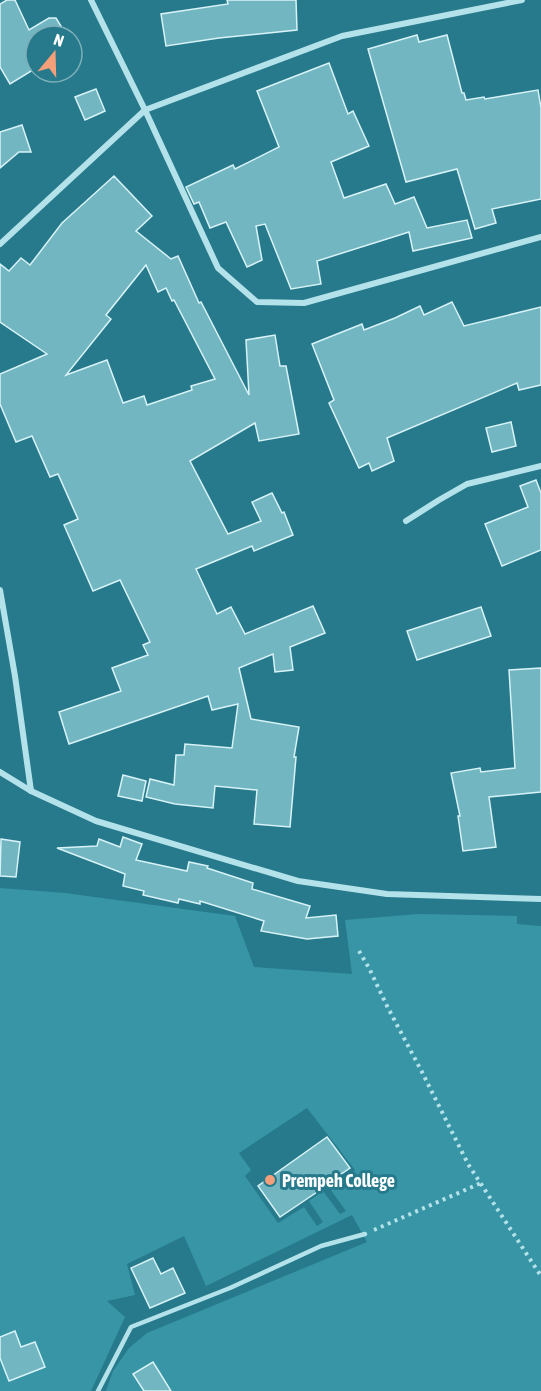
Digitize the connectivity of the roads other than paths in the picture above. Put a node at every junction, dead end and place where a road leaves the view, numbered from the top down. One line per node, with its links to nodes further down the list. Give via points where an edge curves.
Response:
1 (91, 0): 3 (street)
2 (522, 0): 3 (street, via 342,36)
3 (145, 110): 4 (street, via 218,268 257,302 304,303); 5 (street)
4 (541, 237)
5 (0, 244)
6 (541, 466): 7 (street, via 467,484)
7 (406, 521)
8 (0, 590): 10 (street)
9 (0, 772): 10 (street)
10 (31, 791): 11 (street, via 96,821 298,881 387,894)
11 (541, 899)
12 (365, 1234): 13 (lane, via 321,1245 230,1288 131,1327)
13 (98, 1391)

